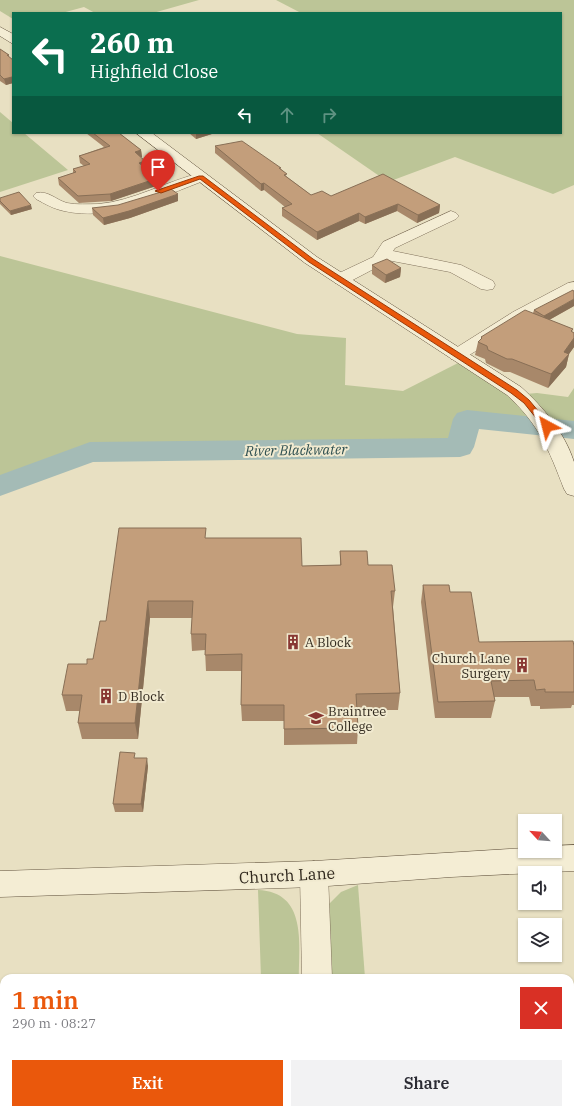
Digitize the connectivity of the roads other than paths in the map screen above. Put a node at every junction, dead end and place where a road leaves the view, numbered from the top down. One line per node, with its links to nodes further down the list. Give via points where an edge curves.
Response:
1 (0, 31): 2 (main road)
2 (12, 39)
3 (144, 134): 4 (main road)
4 (201, 177): 5 (main road, via 130,201 90,209 65,207); 9 (main road, via 311,260)
5 (40, 196)
6 (451, 216): 7 (main road, via 389,245)
7 (384, 254): 8 (main road, via 455,268); 9 (main road, via 379,260)
8 (465, 273): 10 (main road); 11 (main road)
9 (342, 279): 13 (main road)
10 (448, 283)
11 (486, 285)
12 (574, 287): 13 (main road, via 519,316)
13 (457, 355): 14 (main road, via 514,391 542,419 557,446)
14 (574, 489)
15 (574, 858): 16 (main road, Church Lane)
16 (314, 874): 17 (main road, Church Lane); 18 (main road)
17 (0, 884)
18 (316, 974)

